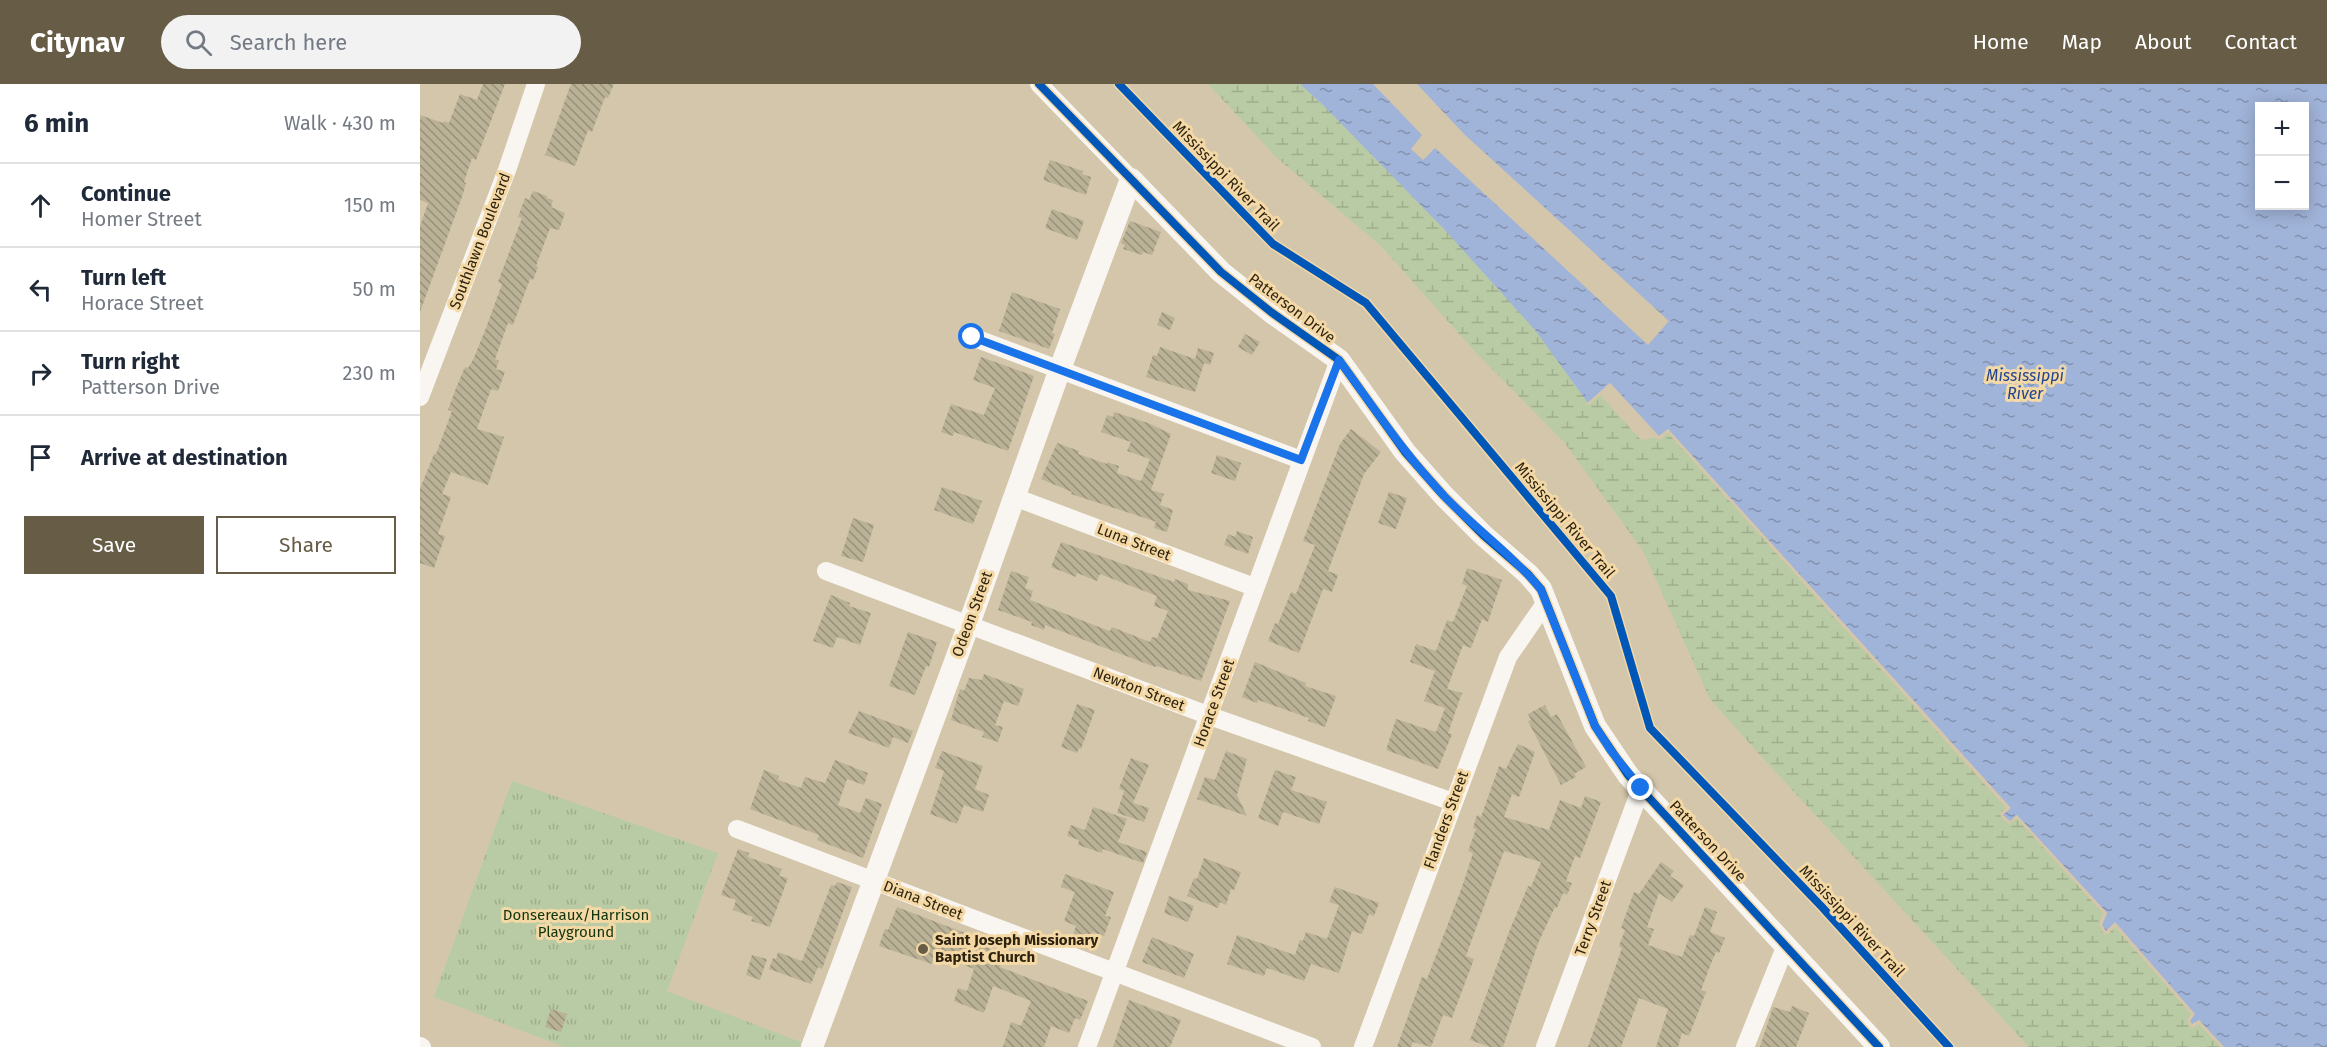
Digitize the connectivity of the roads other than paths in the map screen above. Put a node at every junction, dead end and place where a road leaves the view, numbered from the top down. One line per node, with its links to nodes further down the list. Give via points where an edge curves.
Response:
1 (536, 84): 7 (street, Southlawn Boulevard)
2 (1039, 84): 3 (street, Patterson Drive)
3 (1131, 179): 5 (street, Patterson Drive, via 1221,272); 6 (street, Odeon Street)
4 (972, 337): 6 (street)
5 (1339, 360): 8 (street, Horace Street); 12 (street, Patterson Drive, via 1405,452 1476,527 1528,574)
6 (1060, 369): 8 (street); 9 (street, Odeon Street)
7 (420, 397)
8 (1301, 460): 11 (street, Horace Street)
9 (1014, 497): 11 (street, Luna Street); 13 (street, Odeon Street)
10 (826, 571): 13 (street, Newton Street)
11 (1254, 587): 14 (street, Horace Street)
12 (1545, 602): 15 (street, Patterson Drive, via 1595,726); 16 (street, Flanders Street, via 1508,657)
13 (969, 624): 14 (street, Newton Street); 18 (street, Odeon Street)
14 (1210, 716): 16 (street, Newton Street); 20 (street, Horace Street)
15 (1641, 788): 19 (street, Patterson Drive); 25 (street, Terry Street)
16 (1453, 802): 24 (street, Flanders Street)
17 (736, 829): 18 (street, Diana Street)
18 (873, 880): 20 (street, Diana Street); 21 (street, Odeon Street)
19 (1786, 945): 26 (street); 27 (street, Patterson Drive)
20 (1115, 972): 22 (street, Horace Street); 23 (street, Diana Street)
21 (812, 1047)
22 (1087, 1047)
23 (1312, 1047)
24 (1363, 1047)
25 (1545, 1047)
26 (1745, 1047)
27 (1879, 1047)

